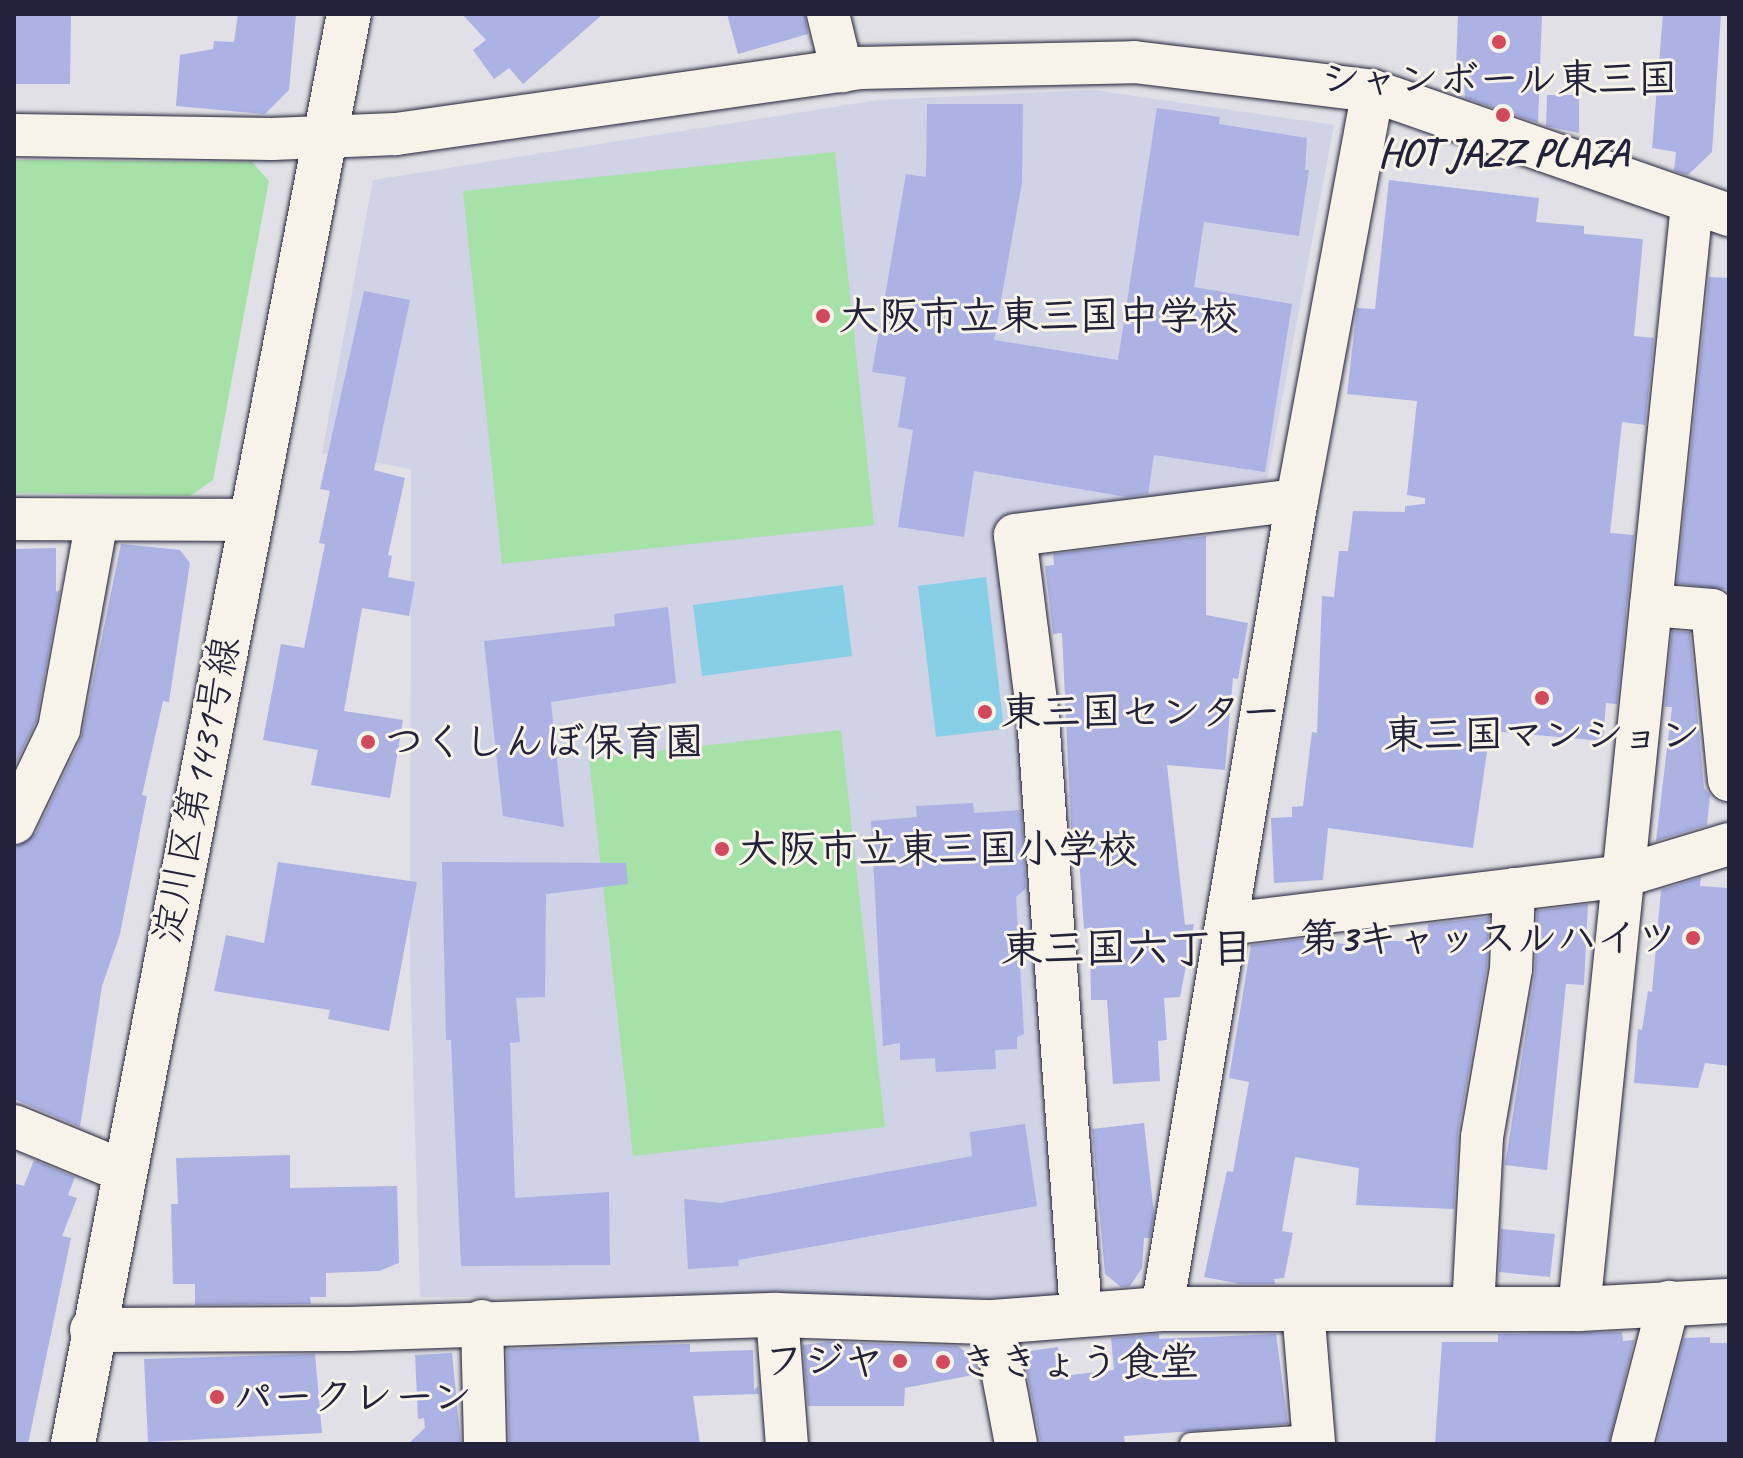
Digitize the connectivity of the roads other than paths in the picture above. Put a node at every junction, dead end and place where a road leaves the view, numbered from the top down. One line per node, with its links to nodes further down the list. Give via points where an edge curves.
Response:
1 (349, 14): 6 (street, 淀川区第1431号線)
2 (828, 14): 3 (street)
3 (842, 71): 4 (street, via 1134,62); 6 (street, via 396,134)
4 (1373, 91): 7 (street); 8 (street)
5 (14, 135): 6 (street)
6 (324, 137): 11 (street, 淀川区第1431号線)
7 (1710, 209): 12 (street)
8 (1297, 500): 18 (street); 27 (street, via 1015,535 1038,717)
9 (14, 519): 10 (street)
10 (97, 520): 11 (street); 14 (street, via 59,729)
11 (248, 520): 20 (street, 淀川区第1431号線)
12 (1651, 605): 13 (street, via 1712,610); 16 (street)
13 (1729, 780)
14 (14, 823)
15 (1729, 844): 16 (street)
16 (1623, 876): 17 (street); 26 (street)
17 (1514, 889): 18 (street); 25 (street, via 1511,969 1482,1137)
18 (1227, 924): 23 (street)
19 (14, 1126): 20 (street)
20 (123, 1171): 31 (street, 淀川区第1431号線)
21 (1729, 1301): 22 (street)
22 (1669, 1302): 26 (street); 38 (street)
23 (1162, 1309): 24 (street); 27 (street)
24 (1303, 1309): 25 (street); 32 (street)
25 (1473, 1309): 26 (street)
26 (1579, 1309)
27 (1081, 1313): 30 (street)
28 (777, 1315): 29 (street); 30 (street); 35 (street)
29 (482, 1321): 31 (street, via 348,1329); 34 (street)
30 (993, 1322): 36 (street)
31 (92, 1330): 33 (street, 淀川区第1431号線)
32 (1314, 1440): 37 (lane)
33 (73, 1444)
34 (485, 1444)
35 (787, 1444)
36 (1016, 1444)
37 (1191, 1444)
38 (1632, 1444)

